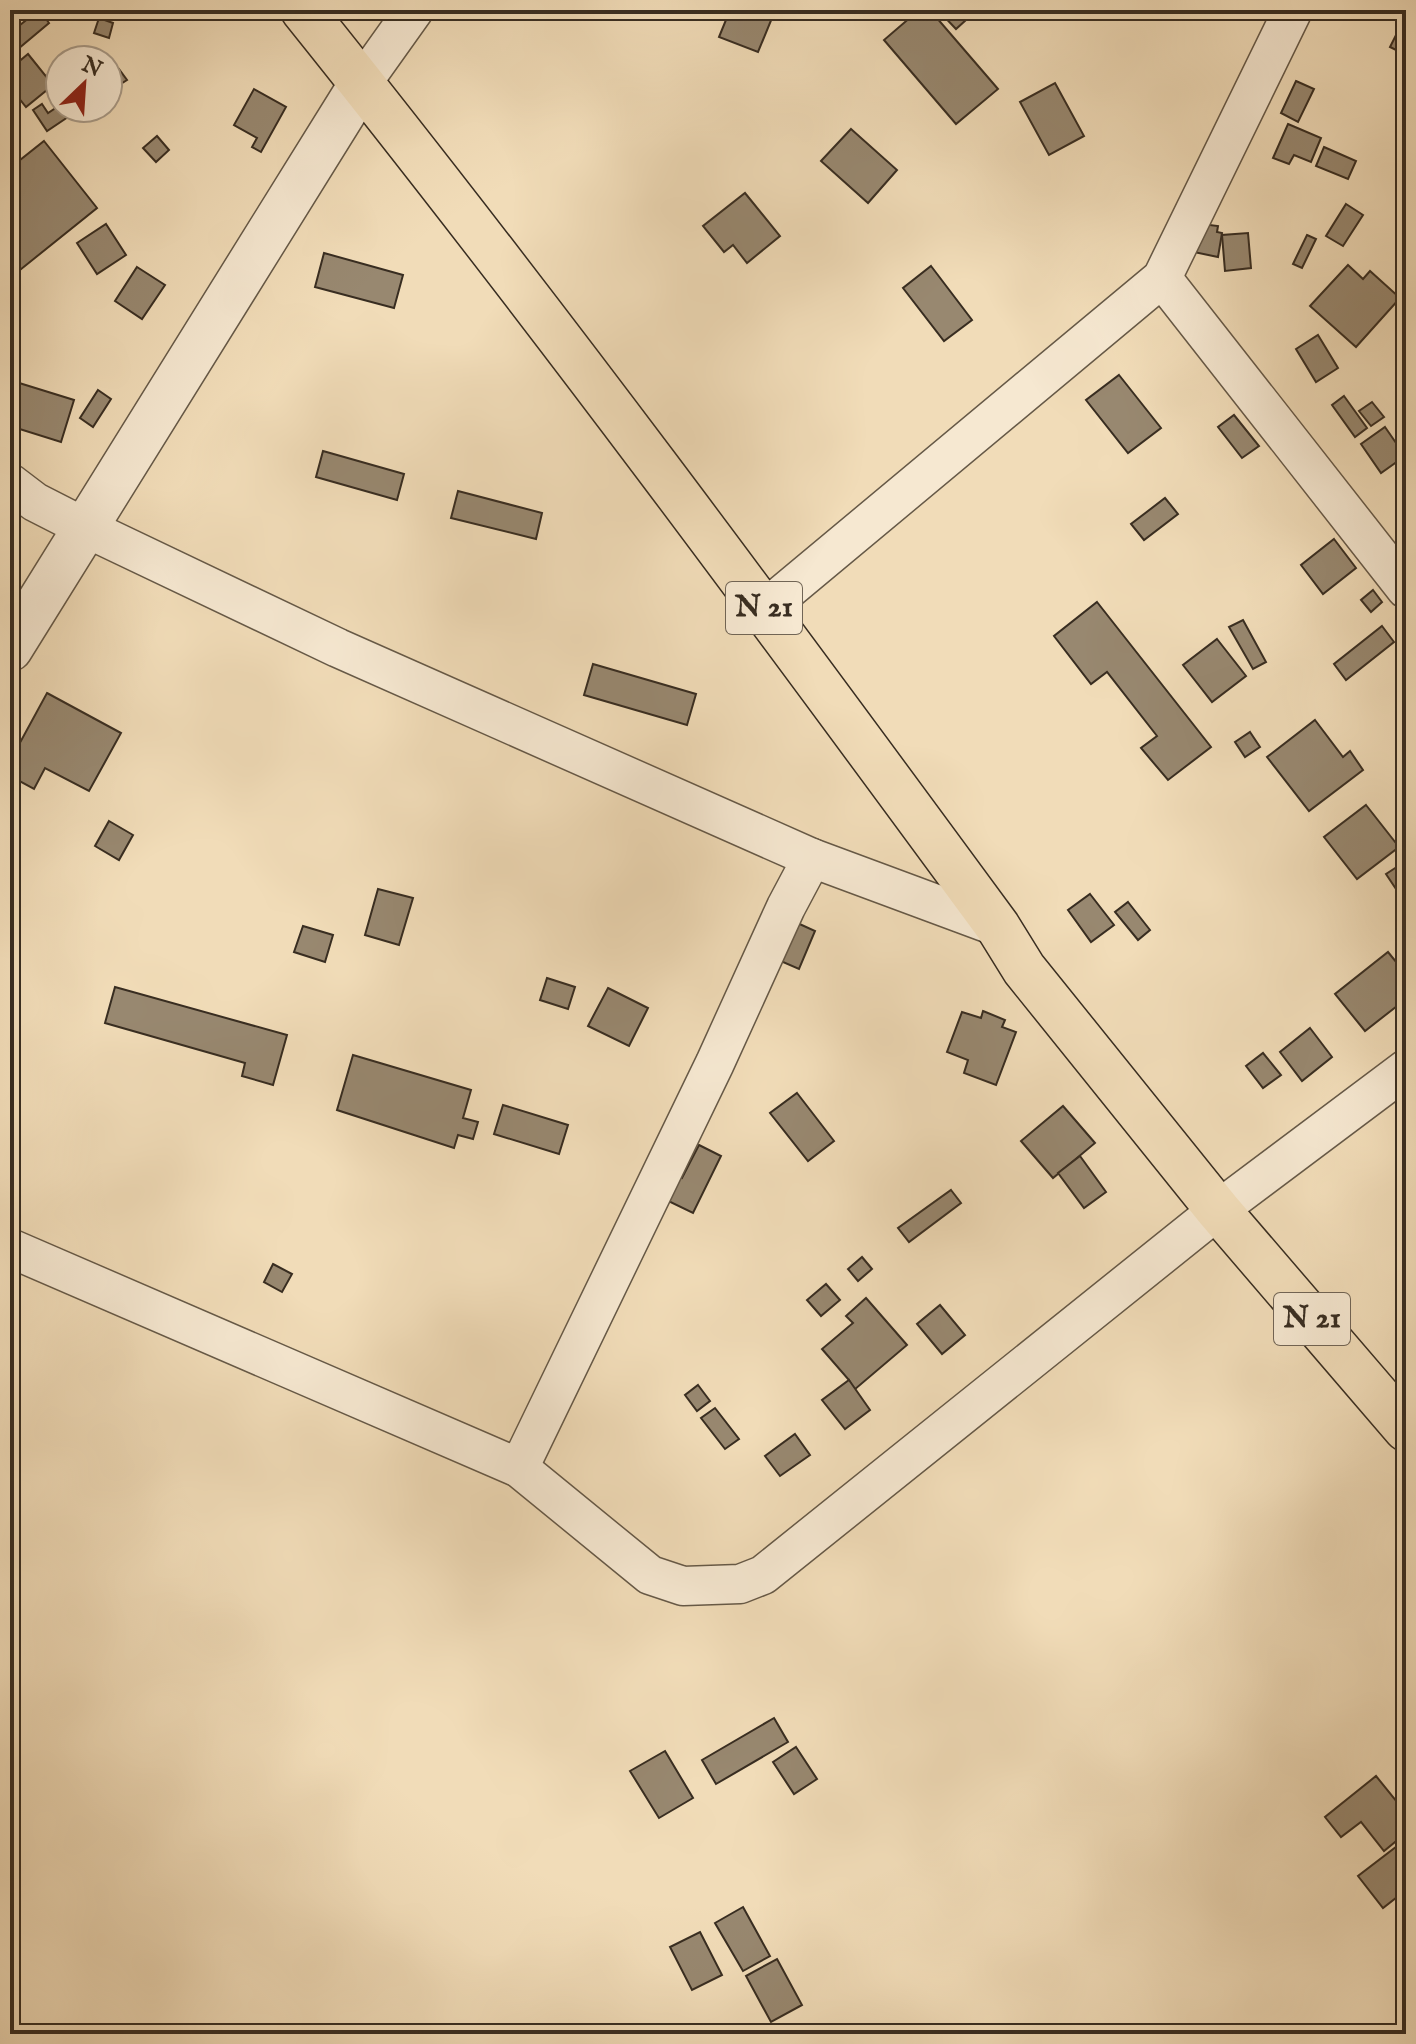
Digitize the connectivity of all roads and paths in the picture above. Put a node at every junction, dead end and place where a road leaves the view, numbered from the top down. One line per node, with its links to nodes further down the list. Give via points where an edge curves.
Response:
1 (303, 10): 4 (main road, N 21)
2 (414, 10): 4 (street)
3 (1293, 10): 5 (street)
4 (362, 83): 7 (street); 9 (main road, N 21)
5 (1162, 278): 8 (street); 9 (street)
6 (10, 483): 7 (street)
7 (84, 527): 10 (street); 11 (street, via 338,648)
8 (1399, 565)
9 (765, 609): 12 (main road, N 21)
10 (10, 649)
11 (812, 858): 12 (street); 17 (street)
12 (998, 927): 14 (main road, N 21, via 1024,969)
13 (1406, 1069): 14 (street)
14 (1218, 1210): 16 (main road, N 21); 17 (street, via 763,1575 740,1584 683,1586 650,1575)
15 (10, 1248): 17 (street)
16 (1406, 1429)
17 (519, 1468)

